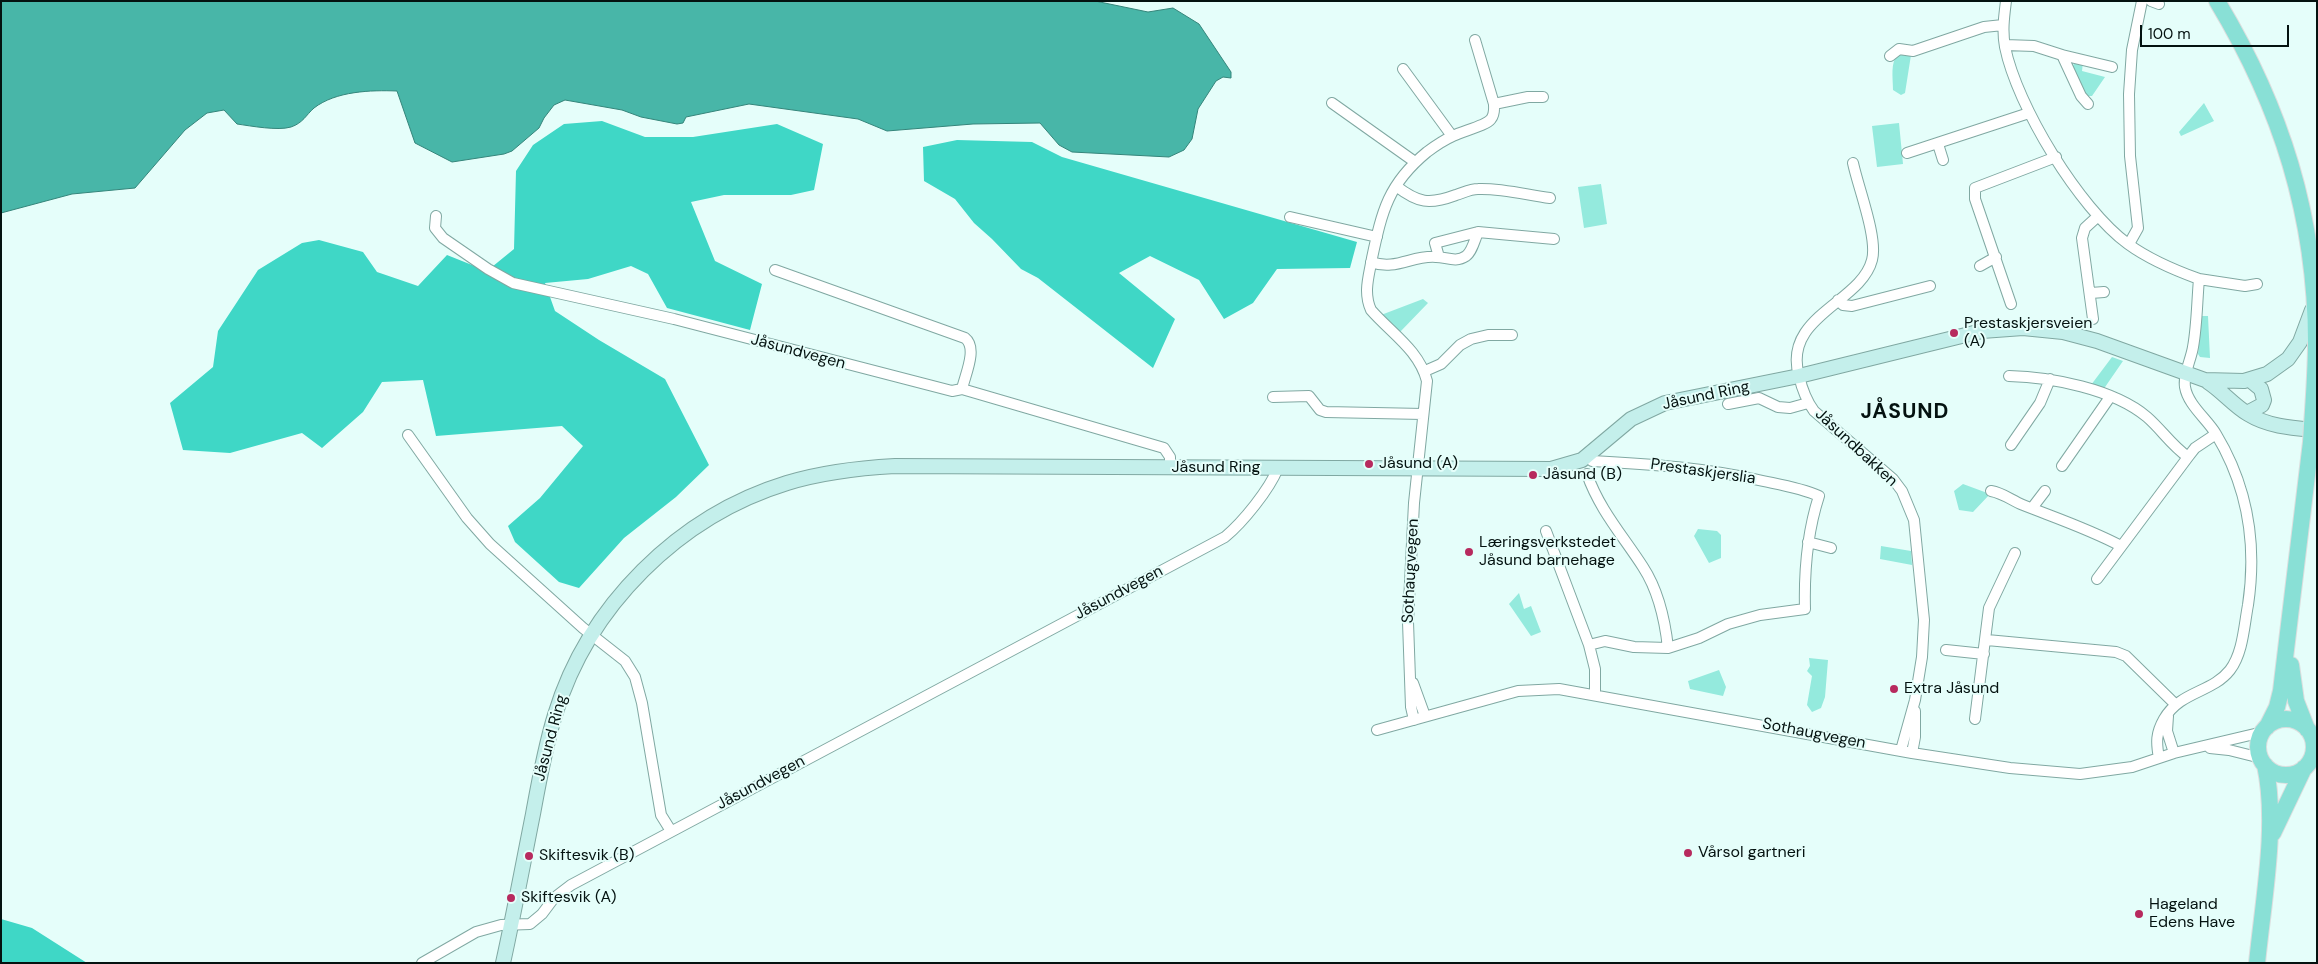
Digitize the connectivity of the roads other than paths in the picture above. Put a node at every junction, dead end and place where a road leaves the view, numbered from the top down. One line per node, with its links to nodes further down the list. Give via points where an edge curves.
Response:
1 (2006, 1): 4 (street)
2 (2142, 1): 31 (street, via 2132,50 2129,94 2130,156 2138,228)
3 (2217, 1): 35 (main road, via 2258,76 2280,128 2298,190)
4 (2003, 25): 6 (street); 7 (street, via 1984,27 1913,51 1899,50)
5 (1475, 40): 13 (street)
6 (2005, 45): 8 (street, via 2034,46); 15 (street)
7 (1890, 56)
8 (2062, 56): 9 (street); 14 (street)
9 (2112, 67)
10 (1404, 69): 16 (street)
11 (1543, 98): 13 (street, via 1528,97)
12 (1332, 103): 21 (street)
13 (1494, 104): 16 (street, via 1489,121)
14 (2088, 104)
15 (2029, 112): 17 (street); 19 (street)
16 (1452, 136): 21 (street)
17 (1938, 144): 18 (street); 20 (street)
18 (1907, 153)
19 (2056, 158): 27 (street); 33 (street, via 1976,188 1975,199)
20 (1943, 160)
21 (1415, 162): 23 (street)
22 (1853, 163): 43 (street, Jåsundbakken, via 1872,239 1873,257 1866,274)
23 (1396, 186): 24 (street, via 1410,197 1426,202 1475,189); 29 (street, via 1381,215)
24 (1550, 198)
25 (436, 216): 55 (street, Jåsundvegen, via 435,228 443,238 513,283 665,317 952,391)
26 (1290, 217): 29 (street)
27 (2097, 217): 31 (street); 42 (street, via 2082,235)
28 (1478, 232): 30 (street); 32 (street, via 1469,254 1464,258); 32 (street, via 1435,243)
29 (1377, 236): 34 (street)
30 (1554, 239)
31 (2128, 244): 38 (street, via 2154,260)
32 (1439, 257): 34 (street, via 1427,256 1389,266)
33 (1996, 257): 36 (street); 45 (street)
34 (1372, 262): 48 (street, via 1366,294 1371,310 1405,343)
35 (2314, 265): 44 (main road)
36 (1980, 266)
37 (774, 270): 55 (street, via 965,338 971,350)
38 (2199, 279): 39 (street, via 2245,286); 49 (street, via 2194,346)
39 (2257, 284)
40 (1930, 286): 43 (street, via 1852,306 1843,306)
41 (2104, 292): 42 (street)
42 (2091, 293): 46 (street)
43 (1838, 300): 50 (street, Jåsundbakken, via 1804,334 1797,358)
44 (2315, 302): 54 (main road, Jåsund Ring, via 2294,352 2275,369); 62 (main road)
45 (2011, 304)
46 (2093, 319)
47 (1512, 335): 48 (street, via 1471,339 1441,364)
48 (1425, 371): 61 (street, Sothaugvegen, via 1428,386)
49 (2187, 374): 50 (main road, Jåsund Ring, via 2086,337 2003,328 1965,334); 53 (main road, Jåsund Ring); 63 (street, via 2188,395)
50 (1799, 376): 58 (street, Jåsundbakken); 66 (main road, Jåsund Ring, via 1665,403 1631,418)
51 (2009, 376): 52 (street)
52 (2050, 379): 57 (street); 65 (street, via 2040,403)
53 (2205, 380): 54 (main road, Jåsund Ring); 60 (main road, Jåsund Ring)
54 (2250, 380): 60 (main road, via 2261,389 2264,400 2262,405)
55 (962, 389): 70 (street, Jåsundvegen, via 1164,448 1170,457)
56 (1273, 397): 61 (street, via 1309,396 1320,410 1326,412)
57 (2110, 397): 67 (street, via 2148,418 2171,445); 68 (street)
58 (1808, 403): 59 (street, via 1790,408 1778,407 1758,398); 92 (street, Jåsundbakken, via 1888,474 1902,490 1912,510 1924,620)
59 (1728, 404)
60 (2247, 413): 62 (main road, Jåsund Ring, via 2271,424)
61 (1423, 414): 72 (street, Sothaugvegen)
62 (2313, 432): 69 (main road)
63 (2216, 434): 67 (street, via 2195,448); 93 (street, via 2240,484 2250,527 2248,606 2240,647 2230,670 2220,680)
64 (408, 436): 84 (street, via 467,518 490,544)
65 (2011, 445)
66 (1587, 456): 72 (main road, Jåsund Ring, via 1574,464 1551,469); 78 (street, Prestaskjerslia, via 1592,461 1734,474 1805,490 1819,496)
67 (2188, 458): 79 (street)
68 (2062, 466)
69 (2313, 466): 83 (main road)
70 (1170, 468): 71 (main road, Jåsund Ring); 84 (main road, Jåsund Ring, via 895,466 838,471 794,481 740,501 674,543 632,582)
71 (1278, 468): 72 (main road, Jåsund Ring); 107 (street, Jåsundvegen, via 1274,479 1225,537)
72 (1417, 469): 90 (street, Sothaugvegen, via 1408,622)
73 (1586, 474): 87 (street, via 1594,495 1649,578 1666,629)
74 (1991, 491): 76 (street)
75 (2045, 491): 76 (street)
76 (2032, 508): 79 (street, via 2093,531)
77 (1546, 531): 86 (street)
78 (1808, 542): 80 (street); 87 (street, via 1804,572 1805,609 1760,615 1728,624)
79 (2121, 546): 82 (street)
80 (1830, 548)
81 (2015, 553): 85 (street, via 1989,608)
82 (2098, 579)
83 (2289, 633): 97 (main road, via 2279,699); 99 (main road, via 2292,684 2300,714)
84 (592, 634): 107 (street, via 625,661 635,677 661,815); 109 (main road, Jåsund Ring, via 555,713)
85 (1987, 640): 89 (street); 93 (street, via 2116,652 2126,656)
86 (1588, 645): 87 (street, via 1605,640 1634,647); 91 (street, via 1597,681)
87 (1668, 648)
88 (1946, 650): 89 (street)
89 (1984, 654): 95 (street)
90 (1410, 672): 94 (street, Sothaugvegen); 96 (street, Sothaugvegen)
91 (1595, 694): 94 (street, Sothaugvegen, via 1559,689 1518,691); 101 (street, Sothaugvegen)
92 (1915, 700): 101 (street, Jåsundbakken); 102 (street, Jåsundbakken)
93 (2172, 708): 103 (street, via 2167,731); 104 (street, via 2158,731)
94 (1425, 716): 96 (street, Sothaugvegen)
95 (1975, 719)
96 (1414, 720): 98 (street, Sothaugvegen)
97 (2265, 729): 99 (main road, via 2283,720 2292,720); 100 (street, Sothaugvegen); 106 (main road, via 2259,742)
98 (1377, 730)
99 (2311, 732): 105 (main road, via 2314,746)
100 (2204, 748): 103 (street, Sothaugvegen); 106 (street, Sothaugvegen, via 2230,750)
101 (1901, 750): 102 (street, Sothaugvegen)
102 (1912, 753): 104 (street, Sothaugvegen, via 2010,768 2080,774 2132,767)
103 (2174, 753): 104 (street, Sothaugvegen)
104 (2159, 758)
105 (2311, 759): 106 (main road, via 2288,775 2272,771); 108 (main road)
106 (2263, 762): 108 (main road, via 2270,788)
107 (671, 831): 109 (street, Jåsundvegen, via 571,885 530,924)
108 (2270, 840): 112 (main road)
109 (511, 924): 110 (street, Jåsundvegen, via 476,932); 111 (main road, Jåsund Ring)
110 (422, 963)
111 (502, 963)
112 (2257, 963)

